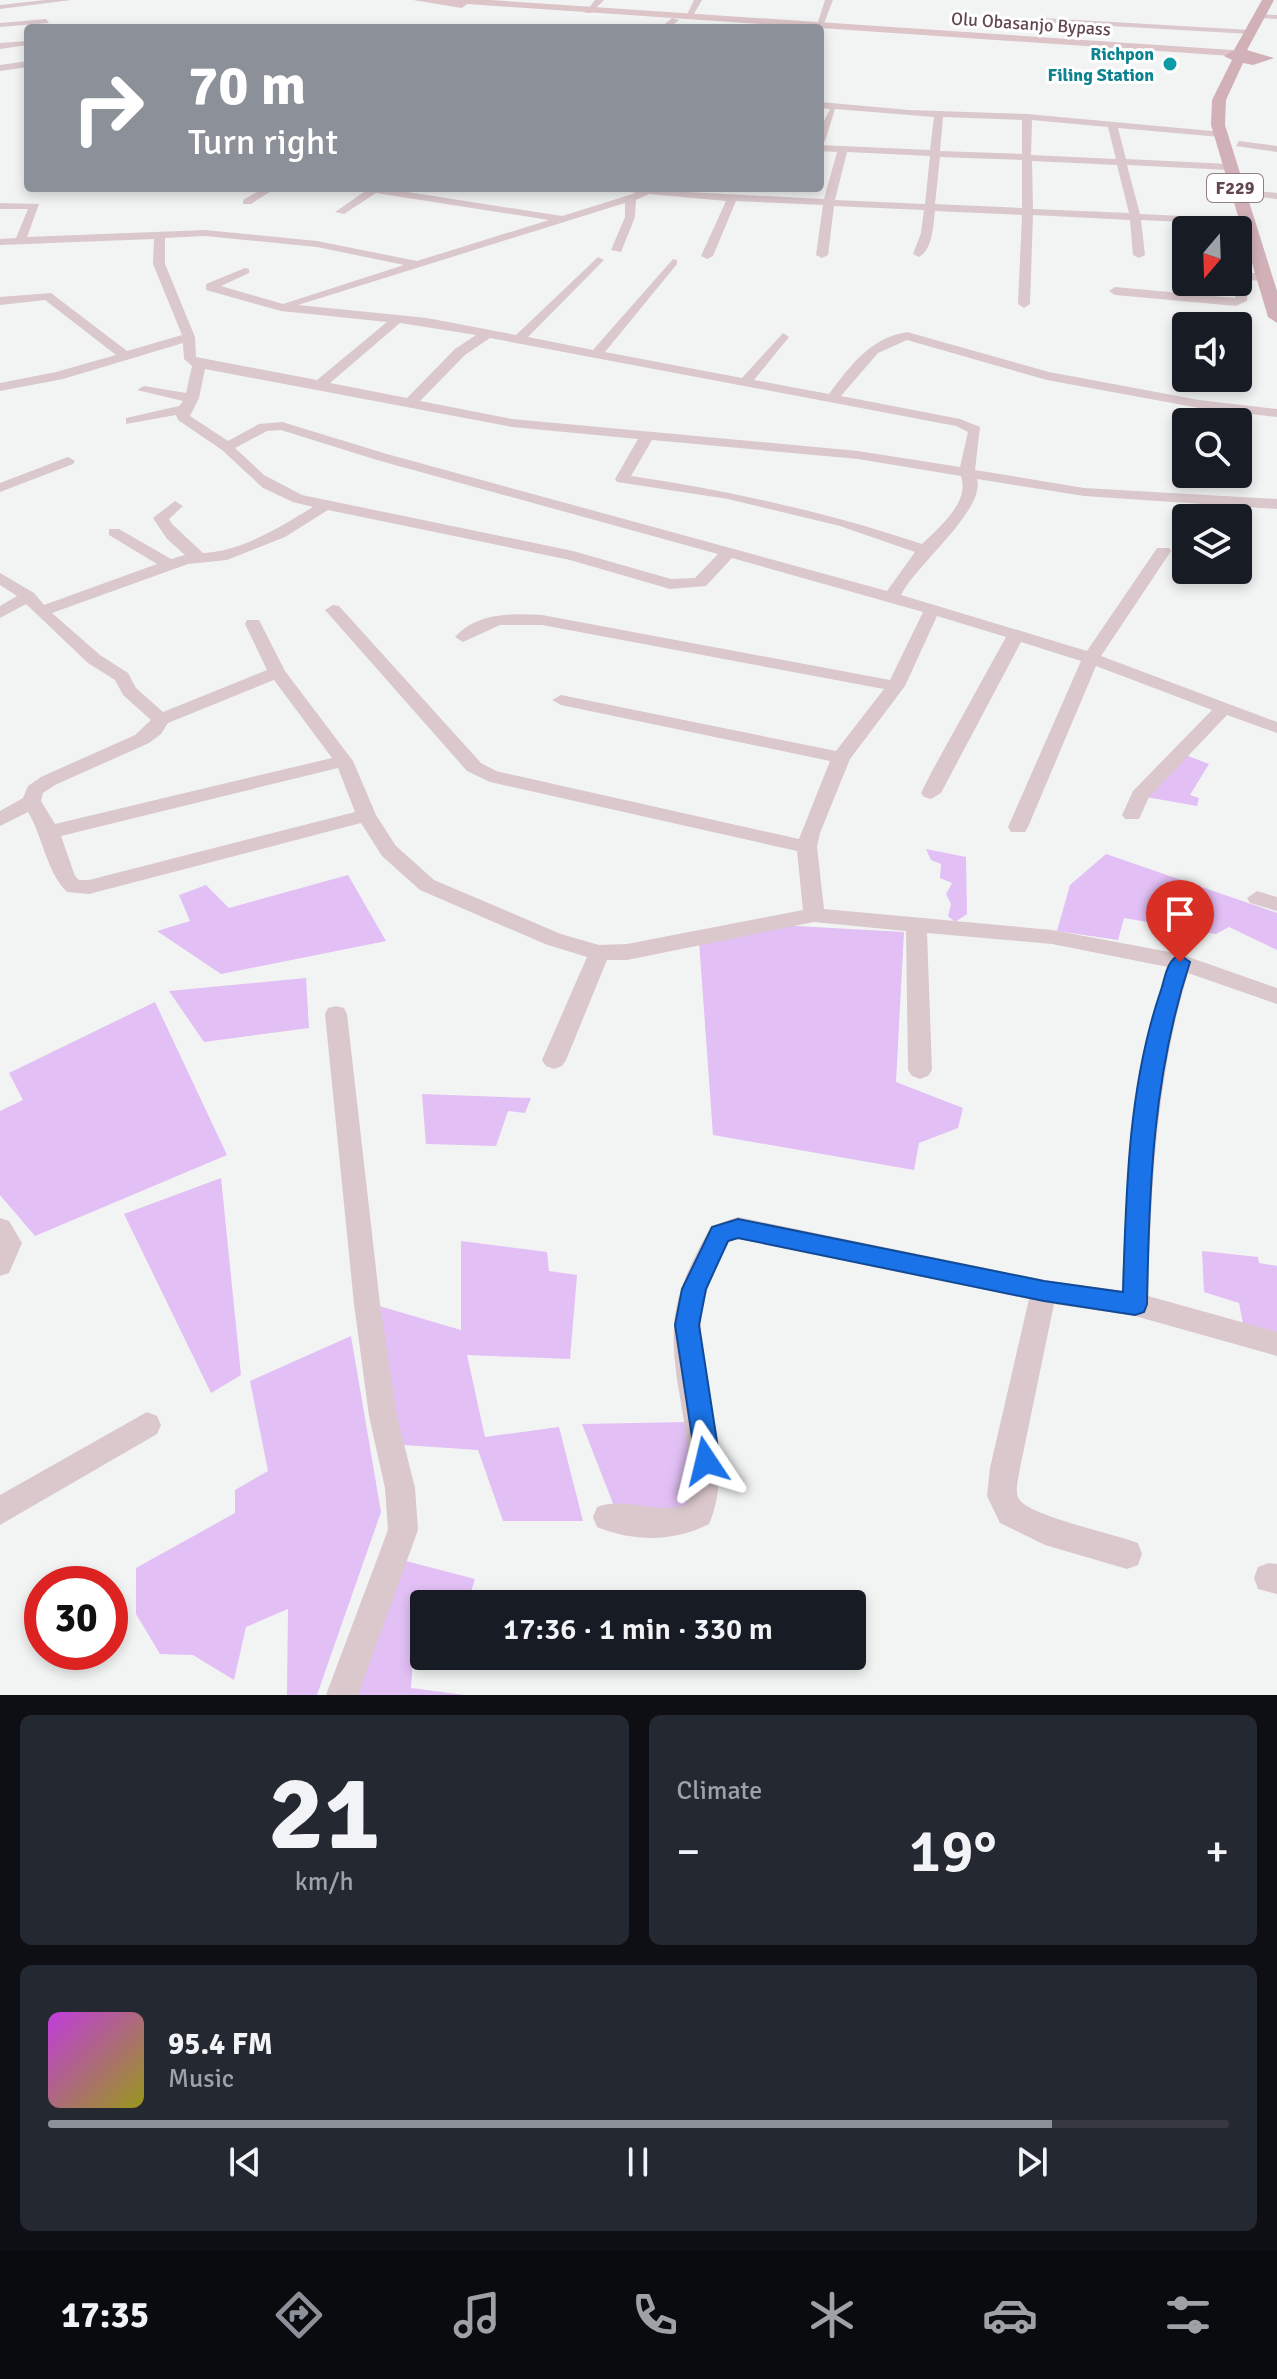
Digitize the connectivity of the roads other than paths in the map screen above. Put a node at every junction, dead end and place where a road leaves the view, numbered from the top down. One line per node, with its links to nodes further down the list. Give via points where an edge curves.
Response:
1 (67, 0): 9 (street)
2 (418, 0): 13 (main road)
3 (445, 0): 10 (main road)
4 (600, 0): 10 (street)
5 (698, 0): 11 (street)
6 (829, 0): 19 (street)
7 (1267, 0): 12 (main road, F229)
8 (1277, 2): 12 (main road, F229)
9 (0, 7)
10 (588, 11): 11 (main road)
11 (688, 17): 18 (main road)
12 (1268, 17): 22 (main road, F229); 25 (main road, F229)
13 (675, 20): 16 (street); 17 (main road)
14 (1044, 20): 22 (street)
15 (46, 21): 20 (street)
16 (670, 24)
17 (738, 24)
18 (772, 24)
19 (821, 24)
20 (0, 25)
21 (824, 28): 25 (main road)
22 (1250, 32): 25 (main road, F229)
23 (24, 43): 24 (street)
24 (0, 46)
25 (1250, 57): 34 (main road, F229, via 1219,100); 35 (main road, F229, via 1233,111)
26 (24, 65): 27 (street)
27 (0, 68)
28 (824, 105): 30 (street)
29 (832, 111): 33 (street)
30 (939, 114): 31 (street); 39 (street)
31 (1027, 117): 32 (street); 40 (street)
32 (1112, 124): 34 (street); 41 (street)
33 (824, 131)
34 (1220, 134): 42 (main road, F229)
35 (1239, 144): 38 (street); 43 (main road, F229)
36 (824, 148): 37 (street)
37 (843, 149): 39 (street); 55 (street)
38 (1277, 149)
39 (934, 153): 40 (street); 58 (street)
40 (1027, 157): 41 (street); 60 (street)
41 (1122, 161): 42 (street); 62 (street)
42 (1229, 167): 61 (main road, F229)
43 (1254, 187): 51 (street)
44 (264, 192): 54 (street)
45 (370, 192): 59 (street)
46 (393, 192): 56 (street)
47 (641, 192): 49 (street)
48 (651, 192): 49 (street)
49 (648, 193): 52 (street); 53 (street)
50 (472, 195): 56 (street)
51 (1277, 196)
52 (732, 198): 55 (street); 73 (street)
53 (631, 199): 64 (street); 69 (street)
54 (247, 202)
55 (829, 202): 58 (street); 71 (street)
56 (460, 203): 64 (street)
57 (0, 206): 67 (street, via 35,206)
58 (927, 207): 60 (street); 70 (street, via 927,233)
59 (340, 212)
60 (1026, 212): 62 (street); 81 (street, via 1030,261)
61 (1243, 216)
62 (1135, 217): 63 (street); 72 (street)
63 (1172, 219)
64 (566, 220): 76 (street)
65 (1252, 227): 78 (main road)
66 (160, 234): 67 (street); 76 (street, via 317,244); 86 (street, via 159,264)
67 (20, 241): 68 (street)
68 (0, 242)
69 (617, 250)
70 (919, 254)
71 (822, 255)
72 (1139, 255)
73 (707, 256)
74 (598, 260): 88 (street)
75 (673, 262): 89 (street)
76 (417, 264): 82 (street)
77 (245, 271): 82 (street, via 210,287)
78 (1270, 277): 79 (street, via 1242,276 1241,301 1236,302); 83 (main road)
79 (1115, 291)
80 (0, 301): 90 (street, via 47,296)
81 (1024, 304)
82 (281, 307): 84 (street)
83 (1277, 317)
84 (397, 319): 85 (street); 93 (street)
85 (488, 333): 88 (street); 98 (street, via 449,362)
86 (189, 337): 90 (street); 91 (street, via 190,359)
87 (783, 337): 92 (street)
88 (520, 338): 89 (street)
89 (597, 353): 92 (street)
90 (124, 356): 94 (street)
91 (199, 364): 93 (street); 97 (street)
92 (744, 383): 96 (street)
93 (321, 384): 98 (street)
94 (0, 387)
95 (144, 390): 97 (street)
96 (832, 399): 99 (street, via 868,355 889,340 907,336 1047,376); 104 (street, via 975,430)
97 (188, 404): 100 (street); 102 (street, via 183,417)
98 (409, 404): 101 (street, via 512,423)
99 (1277, 413)
100 (131, 421)
101 (647, 436): 104 (street, via 858,455); 110 (street, via 622,479 728,495)
102 (227, 447): 108 (street, via 275,491); 112 (street, via 264,427 282,426)
103 (68, 461): 105 (street)
104 (966, 471): 106 (street, via 1084,492); 110 (street, via 972,482 966,500)
105 (0, 488)
106 (1277, 504)
107 (175, 506): 113 (street, via 161,518 164,525)
108 (324, 506): 112 (street, via 586,559 670,584 700,583); 113 (street, via 280,534 221,557)
109 (114, 532): 114 (street)
110 (922, 549): 117 (street, via 900,576)
111 (1163, 551): 125 (street)
112 (727, 554): 117 (street)
113 (201, 559): 114 (street)
114 (170, 565): 120 (street)
115 (0, 578): 116 (street)
116 (28, 596): 120 (street); 121 (street)
117 (892, 597): 119 (street)
118 (333, 610): 141 (street, via 474,767 490,776)
119 (932, 610): 123 (street); 127 (street)
120 (41, 612): 130 (street, via 122,677 129,691)
121 (0, 613)
122 (253, 624): 126 (street)
123 (1016, 635): 125 (street); 134 (street, via 956,737)
124 (463, 637): 127 (street, via 480,624 501,618 542,620)
125 (1091, 658): 129 (street); 139 (street)
126 (277, 672): 130 (street); 133 (street)
127 (896, 686): 132 (street)
128 (561, 700): 132 (street)
129 (1224, 708): 131 (street); 137 (street, via 1140,795)
130 (161, 719): 135 (street, via 142,739 48,781 35,790)
131 (1277, 728)
132 (841, 758): 141 (street)
133 (344, 761): 136 (street); 140 (street)
134 (931, 793)
135 (31, 801): 138 (street); 140 (street)
136 (366, 815): 140 (street, via 89,887 74,887 66,879); 144 (street, via 389,851 427,885)
137 (1132, 815)
138 (0, 820)
139 (1018, 827)
140 (50, 832)
141 (807, 847): 142 (street)
142 (814, 915): 143 (street); 144 (street)
143 (916, 925): 145 (street, via 1052,937); 149 (street)
144 (599, 953): 148 (street)
145 (1180, 962): 146 (street); 153 (street, via 1162,1017 1146,1101)
146 (1277, 996)
147 (336, 1014): 159 (street, via 367,1304 403,1530)
148 (554, 1060)
149 (920, 1070)
150 (0, 1229): 151 (street, via 9,1243)
151 (0, 1265)
152 (1044, 1291): 153 (street); 157 (street, via 738,1228 720,1234 694,1289 687,1325 706,1461 699,1514 684,1523 652,1525); 158 (street, via 1014,1416 1002,1496 1010,1513 1045,1530)
153 (1135, 1304): 154 (street)
154 (1277, 1344)
155 (147, 1425): 156 (street)
156 (0, 1511)
157 (608, 1517)
158 (1127, 1554)
159 (342, 1695)

